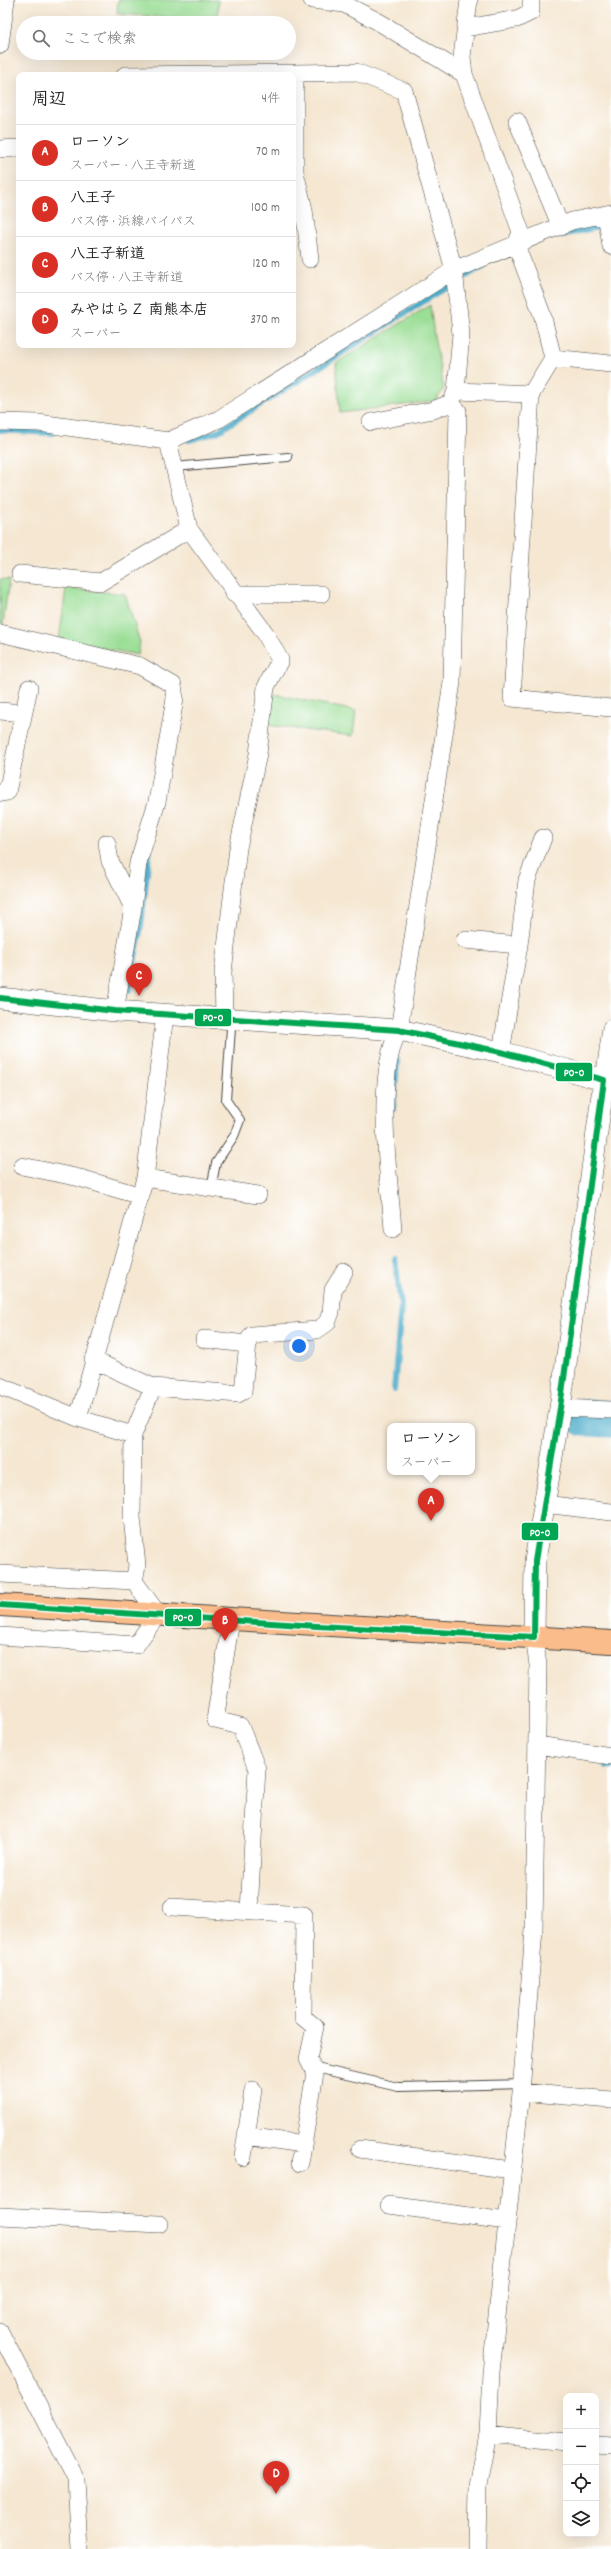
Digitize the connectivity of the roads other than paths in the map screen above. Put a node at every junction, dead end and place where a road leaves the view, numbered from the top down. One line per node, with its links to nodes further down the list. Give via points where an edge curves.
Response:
1 (6, 0): 6 (street)
2 (312, 0): 8 (street, via 344,4 379,22)
3 (469, 0): 5 (street)
4 (530, 0): 5 (street, via 531,12 517,19)
5 (466, 28): 8 (street, via 462,57)
6 (0, 45)
7 (296, 73): 18 (street, via 356,72 404,91)
8 (464, 74): 15 (street, via 521,232)
9 (517, 121): 14 (street)
10 (16, 148): 11 (street)
11 (0, 149)
12 (296, 180): 17 (street, via 304,210)
13 (608, 213): 14 (street, via 572,221); 16 (street)
14 (561, 227): 15 (street)
15 (516, 245): 18 (street); 19 (street, via 537,299)
16 (611, 246)
17 (310, 259)
18 (454, 270): 22 (street, via 461,334); 25 (street, via 219,419)
19 (553, 358): 20 (street); 21 (street)
20 (611, 364)
21 (531, 394): 22 (street); 34 (street, via 512,698)
22 (453, 397): 24 (street, via 433,410); 48 (street, via 458,411 452,682)
23 (0, 422): 25 (street, via 39,423)
24 (371, 422)
25 (168, 441): 27 (street)
26 (288, 457): 27 (lane)
27 (174, 467): 28 (street)
28 (189, 529): 29 (street, via 101,582); 30 (street)
29 (20, 574)
30 (234, 594): 31 (street); 46 (street, via 265,633 280,660 266,687 258,754 238,848 223,972)
31 (321, 594)
32 (0, 633): 40 (street, via 140,666 173,685 175,698 157,802 138,863)
33 (29, 688): 36 (street)
34 (611, 708)
35 (0, 711): 36 (street)
36 (23, 713): 37 (street, via 7,792)
37 (0, 794)
38 (543, 838): 42 (street, via 527,880)
39 (107, 843): 40 (street, via 110,861)
40 (133, 908): 44 (street)
41 (465, 940): 42 (street)
42 (519, 945): 49 (street)
43 (0, 998): 44 (street)
44 (115, 1011): 45 (street)
45 (165, 1015): 46 (street); 52 (street)
46 (224, 1018): 48 (street); 53 (lane, via 231,1028 226,1100 240,1120 234,1136 216,1163)
47 (611, 1028): 50 (street)
48 (399, 1030): 49 (street); 56 (street, via 391,1044 384,1116)
49 (501, 1052): 50 (street)
50 (608, 1081): 63 (street)
51 (22, 1166): 55 (street, via 80,1178)
52 (145, 1178): 53 (street); 55 (street)
53 (211, 1188): 54 (street)
54 (258, 1195)
55 (141, 1196): 60 (street)
56 (393, 1229)
57 (344, 1272): 59 (street, via 333,1290 327,1323 317,1330 252,1335)
58 (204, 1339): 59 (street)
59 (248, 1343): 62 (street, via 241,1392)
60 (93, 1360): 62 (street); 65 (street)
61 (0, 1386): 65 (street)
62 (153, 1387): 66 (street)
63 (560, 1408): 64 (street); 67 (street)
64 (611, 1410)
65 (78, 1418): 66 (street)
66 (133, 1435): 70 (street, via 132,1517 137,1566)
67 (544, 1504): 68 (street); 75 (street, via 535,1561)
68 (611, 1512)
69 (0, 1574): 70 (street)
70 (134, 1581): 72 (street)
71 (0, 1605): 72 (highway)
72 (158, 1614): 73 (highway); 74 (street, via 136,1645)
73 (231, 1620): 75 (highway); 80 (street, via 215,1720 240,1726 257,1769)
74 (0, 1636)
75 (534, 1637): 76 (highway); 77 (street, via 538,1665)
76 (611, 1642)
77 (537, 1745): 78 (street); 82 (street, via 534,1930)
78 (611, 1756)
79 (172, 1906): 80 (street)
80 (249, 1911): 81 (street, via 304,1915 303,2017 315,2027 308,2059)
81 (312, 2066): 82 (lane, via 398,2087); 86 (street, via 315,2073)
82 (521, 2088): 84 (street); 90 (street)
83 (253, 2090): 85 (street)
84 (611, 2100)
85 (246, 2136): 86 (street); 88 (street)
86 (303, 2144): 89 (street)
87 (360, 2149): 90 (street)
88 (243, 2157)
89 (300, 2163)
90 (511, 2170): 93 (street)
91 (389, 2205): 93 (street)
92 (0, 2216): 94 (street)
93 (506, 2222): 96 (street, via 491,2372)
94 (159, 2224)
95 (0, 2332): 100 (street, via 76,2479)
96 (488, 2434): 97 (street); 101 (street, via 478,2485)
97 (563, 2442)
98 (599, 2445): 99 (street)
99 (611, 2446)
100 (80, 2549)
101 (477, 2549)

